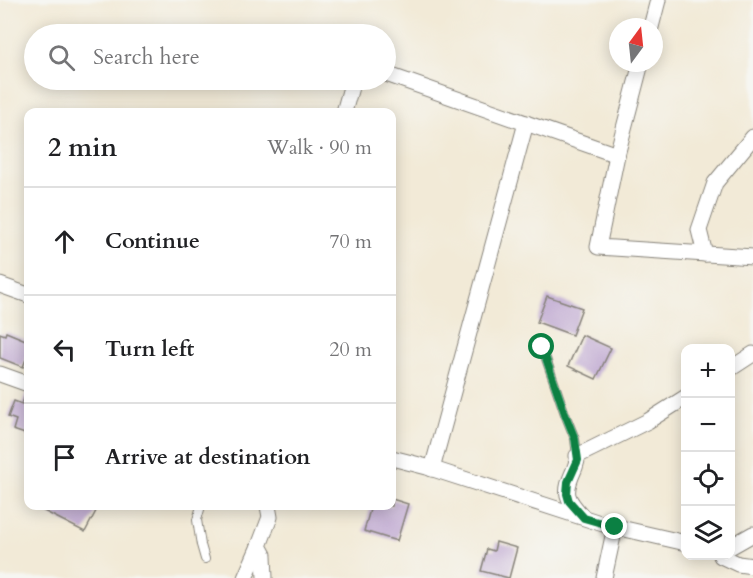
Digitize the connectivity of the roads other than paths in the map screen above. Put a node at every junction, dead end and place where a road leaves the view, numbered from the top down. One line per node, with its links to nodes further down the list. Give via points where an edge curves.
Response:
1 (658, 0): 2 (street)
2 (653, 18)
3 (639, 72): 9 (street)
4 (396, 78): 7 (street)
5 (350, 90): 6 (street)
6 (345, 108)
7 (526, 123): 9 (street); 22 (street)
8 (753, 137): 10 (street, via 715,183 699,230)
9 (617, 155): 10 (street, via 598,247)
10 (705, 254): 11 (street)
11 (753, 257)
12 (0, 285): 13 (street)
13 (24, 294)
14 (542, 347): 20 (lane, via 575,439)
15 (753, 354): 16 (street)
16 (735, 366)
17 (0, 374): 18 (street)
18 (24, 383)
19 (684, 398): 20 (street, via 648,422)
20 (577, 456): 25 (street, via 567,494)
21 (396, 459): 22 (street)
22 (432, 469): 25 (street)
23 (200, 510): 31 (lane, via 197,520)
24 (269, 510): 30 (street, via 270,518)
25 (584, 518): 26 (street)
26 (615, 527): 28 (street); 36 (street)
27 (753, 534): 29 (street)
28 (681, 542)
29 (735, 545)
30 (259, 546): 34 (street); 35 (street, via 264,555)
31 (205, 559)
32 (730, 560): 33 (street)
33 (753, 566)
34 (245, 578)
35 (265, 578)
36 (604, 578)

